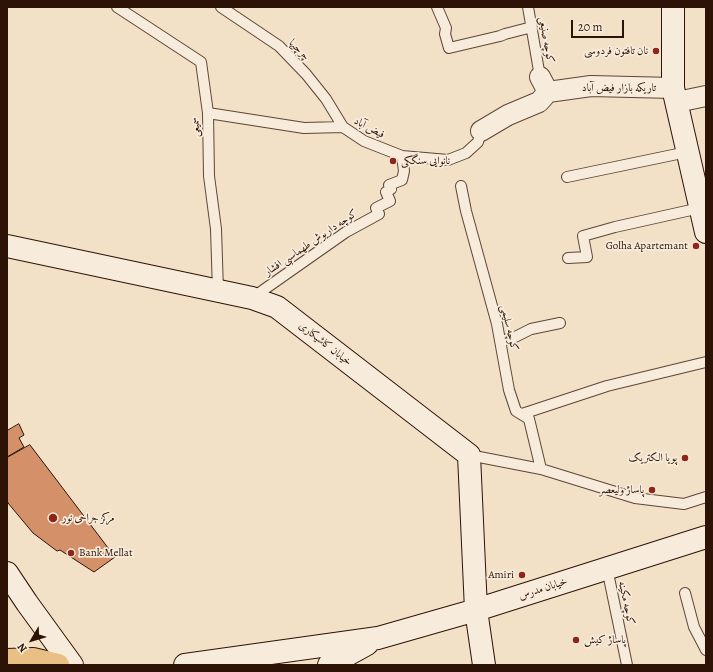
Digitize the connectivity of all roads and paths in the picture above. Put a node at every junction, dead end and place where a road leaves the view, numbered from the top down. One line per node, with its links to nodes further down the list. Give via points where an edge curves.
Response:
1 (118, 7): 10 (lane, سمیعی, via 201,62)
2 (221, 7): 11 (lane, چرچیها, via 279,46 326,99)
3 (437, 7): 6 (lane, via 446,28 449,48)
4 (528, 7): 6 (lane, کوچه صنیعی)
5 (672, 7): 8 (street)
6 (532, 28): 7 (lane, کوچه صنیعی)
7 (544, 84): 8 (street, تاریکه بازار فیض آباد); 12 (street, via 539,102 508,115)
8 (675, 95): 9 (street, تاریکه بازار فیض آباد); 13 (street)
9 (706, 96)
10 (208, 113): 11 (lane, فیض آباد, via 304,128); 21 (lane, سمیعی, via 209,176 216,229)
11 (343, 127): 14 (lane, فیض آباد, via 364,141)
12 (481, 131): 14 (lane, فیض آباد, via 478,142 466,153 448,160)
13 (687, 152): 15 (lane); 17 (street)
14 (402, 156): 22 (lane, کوچه داریوش طهماسبی افشار, via 402,180 389,185 391,189 386,192 390,201 376,208 379,214 346,232)
15 (567, 177)
16 (461, 186): 24 (lane, کوچه سلیمی)
17 (700, 208): 18 (street); 20 (lane, via 583,236 587,257)
18 (706, 232)
19 (7, 246): 21 (street, خیابان کاشیکاری)
20 (568, 258)
21 (218, 291): 22 (street, خیابان کاشیکاری)
22 (252, 298): 27 (street, خیابان کاشیکاری, via 277,307)
23 (560, 323): 24 (lane, via 531,329)
24 (501, 341): 26 (lane, کوچه سلیمی, via 509,390 516,411)
25 (706, 362): 26 (lane, via 607,386)
26 (522, 414): 28 (lane, کوچه سلیمی, via 529,419)
27 (469, 455): 28 (lane); 34 (street)
28 (541, 469): 29 (lane, via 635,498 684,504)
29 (706, 497)
30 (706, 537): 31 (street, خیابان مدرس)
31 (607, 568): 34 (street, خیابان مدرس); 43 (lane, کوچه مکینه)
32 (7, 573): 39 (street)
33 (685, 593): 36 (lane, via 694,627)
34 (476, 610): 35 (street, خیابان مدرس); 42 (street)
35 (378, 638): 40 (street, خیابان مدرس); 41 (street, خیابان مدرس)
36 (706, 650)
37 (7, 660): 38 (main road, via 33,659)
38 (58, 665)
39 (72, 665)
40 (185, 665)
41 (329, 665)
42 (484, 665)
43 (627, 665)

